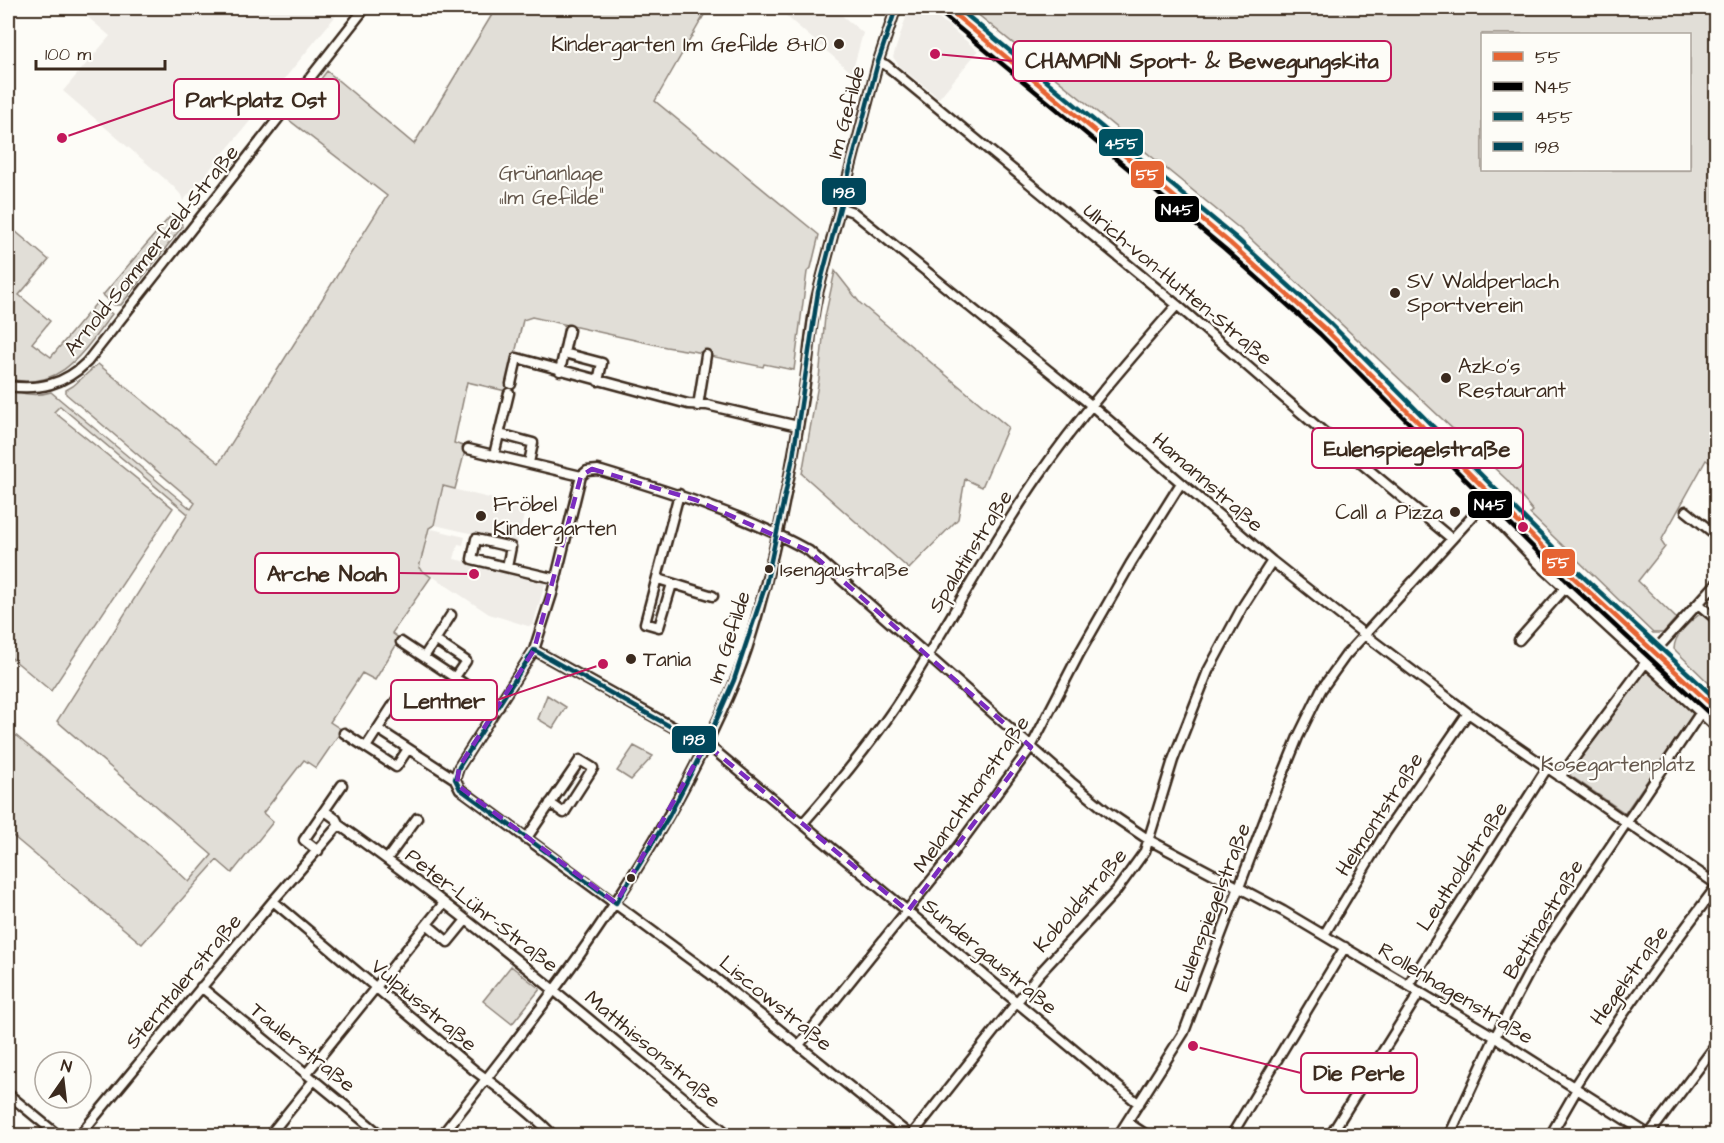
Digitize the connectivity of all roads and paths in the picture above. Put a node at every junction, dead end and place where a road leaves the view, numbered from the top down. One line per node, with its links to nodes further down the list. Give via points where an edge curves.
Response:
1 (365, 8): 12 (street, Arnold-Sommerfeld-Straße, via 87,362 53,385)
2 (896, 8): 4 (street, Im Gefilde)
3 (947, 8): 23 (main road, via 1230,243 1324,329)
4 (878, 62): 5 (street, Im Gefilde); 6 (street, Ulrich-von-Hutten-Straße)
5 (839, 207): 14 (street, Hamannstraße, via 853,213); 15 (street, Im Gefilde, via 813,312)
6 (1177, 305): 14 (street, Spalatinstraße); 27 (street, Ulrich-von-Hutten-Straße)
7 (570, 330): 8 (street)
8 (564, 353): 10 (street); 11 (street, via 602,363)
9 (706, 355): 13 (street)
10 (560, 371): 11 (street); 16 (street, via 517,358)
11 (598, 381): 13 (street)
12 (8, 386)
13 (698, 405): 15 (street)
14 (1091, 405): 21 (street, Hamannstraße); 45 (street, Spalatinstraße, via 1014,513)
15 (798, 426): 25 (street, Im Gefilde)
16 (500, 434): 18 (street); 19 (street, via 533,443)
17 (468, 449): 18 (street)
18 (494, 455): 19 (street)
19 (529, 463): 20 (street)
20 (581, 476): 22 (street, via 598,470); 30 (street)
21 (1181, 483): 28 (street, Hamannstraße); 59 (street, Melanchthonstraße, via 1125,573)
22 (679, 494): 25 (street); 31 (street)
23 (1488, 499): 27 (street, Eulenspiegelstraße); 34 (street, via 1505,529); 44 (main road)
24 (1686, 511): 26 (street)
25 (778, 535): 45 (street, via 809,551); 57 (street, Im Gefilde, via 747,648)
26 (1716, 535)
27 (1452, 539): 39 (street, Eulenspiegelstraße)
28 (1272, 561): 39 (street, Hamannstraße); 72 (street, Koboldstraße, via 1208,671 1173,760)
29 (507, 567): 29 (street, via 472,559 476,539 512,547); 30 (street)
30 (556, 579): 43 (street)
31 (658, 579): 32 (street); 32 (street, via 645,623 659,627)
32 (672, 584): 35 (street)
33 (1716, 584): 36 (street)
34 (1565, 588): 41 (street); 47 (street)
35 (713, 596)
36 (1698, 604): 38 (street); 44 (street)
37 (451, 615): 40 (street)
38 (1716, 619)
39 (1364, 634): 53 (street, Hamannstraße); 76 (street, Eulenspiegelstraße, via 1321,690 1298,737)
40 (435, 640): 46 (street); 48 (street, via 466,661)
41 (1519, 640)
42 (401, 642): 46 (street)
43 (534, 651): 50 (street); 57 (street, Sundergaustraße)
44 (1654, 652): 51 (main road)
45 (927, 655): 59 (street); 69 (street, Spalatinstraße, via 884,722)
46 (424, 657): 48 (street)
47 (1646, 662): 52 (street); 62 (street)
48 (455, 677): 50 (street)
49 (399, 696): 55 (street)
50 (499, 706): 63 (street)
51 (1716, 709)
52 (1701, 712): 54 (street); 68 (street)
53 (1468, 713): 61 (street, Hamannstraße); 83 (street, Helmontstraße, via 1386,832)
54 (1716, 727)
55 (378, 729): 58 (street); 60 (street, Liscowstraße)
56 (344, 733): 58 (street)
57 (705, 746): 69 (street, Sundergaustraße); 79 (street, Im Gefilde, via 677,802)
58 (366, 747): 60 (street, via 396,767)
59 (1031, 747): 72 (street, via 1109,813); 80 (street, Melanchthonstraße)
60 (408, 749): 63 (street, Liscowstraße)
61 (1547, 768): 62 (street, Hamannstraße); 85 (street, Leutholdstraße)
62 (1560, 777): 68 (street)
63 (455, 779): 71 (street, Liscowstraße, via 460,789)
64 (342, 785): 66 (street)
65 (550, 803): 65 (street, via 580,760 593,768 564,813); 71 (street)
66 (324, 811): 70 (street); 73 (street, via 304,840)
67 (417, 818): 74 (street, Peter-Lühr-Straße)
68 (1625, 822): 75 (street); 91 (street, Bettinastraße, via 1542,948)
69 (803, 823): 80 (street, Sundergaustraße)
70 (339, 825): 73 (street, Sterntalerstraße); 74 (street, Peter-Lühr-Straße)
71 (526, 839): 79 (street, Liscowstraße)
72 (1149, 840): 76 (street); 90 (street, Koboldstraße, via 1145,852 1116,891)
73 (318, 851): 77 (street, Sterntalerstraße)
74 (387, 859): 78 (street, Peter-Lühr-Straße)
75 (1716, 885): 96 (street, Hegelstraße, via 1604,1040)
76 (1239, 886): 83 (street, Rollenhagenstraße); 98 (street, Eulenspiegelstraße, via 1184,1032)
77 (273, 901): 86 (street, Sterntalerstraße); 87 (street, Vulpiusstraße)
78 (444, 903): 81 (street, Peter-Lühr-Straße); 82 (street)
79 (616, 903): 88 (street, Im Gefilde); 92 (street, Liscowstraße)
80 (908, 911): 90 (street, Sundergaustraße); 92 (street, Melanchthonstraße)
81 (466, 920): 82 (street, via 448,942); 88 (street, Peter-Lühr-Straße)
82 (428, 925): 87 (street)
83 (1324, 935): 84 (street, Rollenhagenstraße)
84 (1345, 947): 85 (street, Rollenhagenstraße); 111 (street)
85 (1408, 985): 89 (street, Rollenhagenstraße)
86 (201, 987): 94 (street, Taulerstraße); 102 (street, Sterntalerstraße)
87 (376, 989): 94 (street); 95 (street, Vulpiusstraße)
88 (555, 990): 95 (street, Im Gefilde); 107 (street, Matthissonstraße, via 725,1132)
89 (1420, 992): 91 (street, Rollenhagenstraße); 112 (street)
90 (1016, 1003): 98 (street, Sundergaustraße); 108 (street, Koboldstraße)
91 (1496, 1037): 96 (street, Rollenhagenstraße); 113 (street, Bettinastraße)
92 (799, 1045): 108 (street, Liscowstraße)
93 (1716, 1045): 100 (street)
94 (310, 1077): 103 (street); 104 (street, Taulerstraße)
95 (486, 1079): 105 (street, Im Gefilde); 106 (street, Vulpiusstraße)
96 (1575, 1088): 100 (street, Rollenhagenstraße); 114 (street, Hegelstraße)
97 (8, 1094): 101 (street)
98 (1139, 1104): 99 (street, Eulenspiegelstraße)
99 (1127, 1122): 109 (street, Eulenspiegelstraße); 110 (street)
100 (1649, 1135)
101 (59, 1136)
102 (79, 1136)
103 (269, 1136)
104 (382, 1136)
105 (441, 1136)
106 (554, 1136)
107 (722, 1136)
108 (911, 1136)
109 (1118, 1136)
110 (1148, 1136)
111 (1232, 1136)
112 (1330, 1136)
113 (1449, 1136)
114 (1550, 1136)

